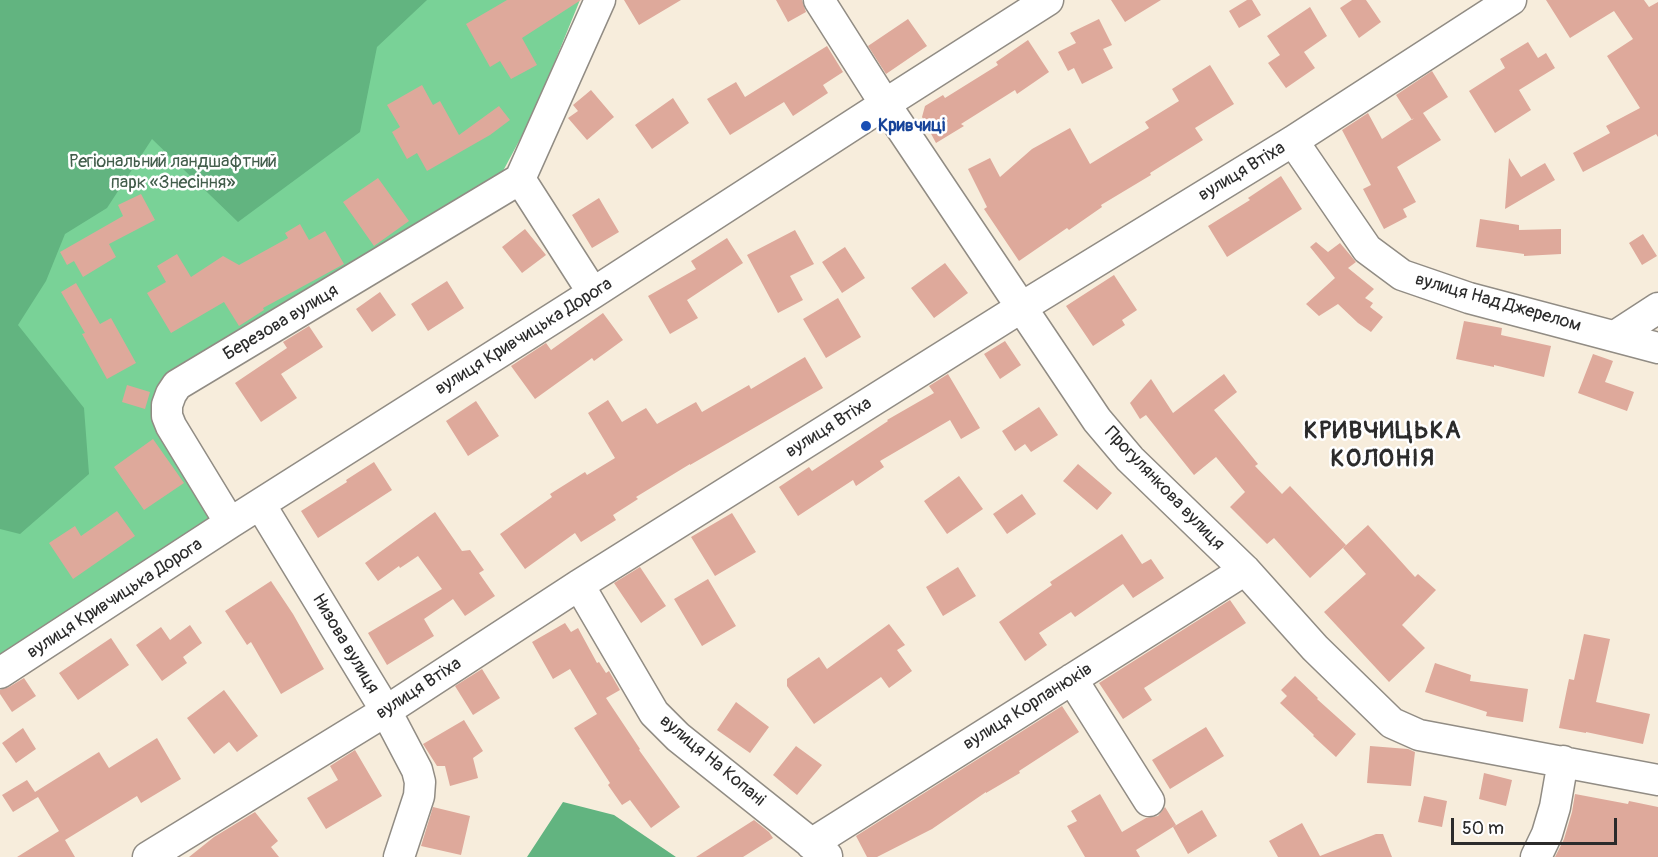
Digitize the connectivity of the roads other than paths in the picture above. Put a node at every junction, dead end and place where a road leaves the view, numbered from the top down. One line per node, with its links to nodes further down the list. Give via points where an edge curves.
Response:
1 (600, 0): 7 (street)
2 (819, 0): 5 (street, Прогулянкова вулиця)
3 (1048, 0): 5 (street, вулиця Кривчицька Дорога)
4 (1511, 0): 6 (street, вулиця Втіха)
5 (885, 104): 8 (street, вулиця Кривчицька Дорога); 9 (street, Прогулянкова вулиця)
6 (1293, 141): 9 (street, вулиця Втіха); 11 (street, вулиця Над Джерелом, via 1367,249 1402,275 1470,298)
7 (520, 179): 8 (street); 14 (street, Березова вулиця, via 177,385 167,405 167,416)
8 (593, 294): 13 (street, вулиця Кривчицька Дорога)
9 (1022, 307): 15 (street, Прогулянкова вулиця, via 1097,420 1130,459); 16 (street, вулиця Втіха)
10 (1658, 308): 11 (street)
11 (1615, 336): 12 (street, вулиця Над Джерелом)
12 (1658, 348)
13 (260, 504): 14 (street, вулиця Кривчицька Дорога); 19 (street, Низова вулиця)
14 (230, 524): 17 (street, вулиця Кривчицька Дорога)
15 (1245, 570): 18 (street, вулиця Корпанюків); 20 (street, Прогулянкова вулиця, via 1315,648 1392,723 1419,735)
16 (579, 585): 19 (street, вулиця Втіха); 23 (street, вулиця На Копані, via 654,712 678,737)
17 (0, 673)
18 (1072, 680): 22 (street); 23 (street, вулиця Корпанюків)
19 (386, 711): 24 (street, вулиця Втіха); 25 (street, Низова вулиця, via 420,782)
20 (1563, 761): 21 (street, Прогулянкова вулиця); 26 (street, via 1555,807)
21 (1658, 780)
22 (1149, 801)
23 (819, 850)
24 (148, 857)
25 (399, 857)
26 (1536, 857)

